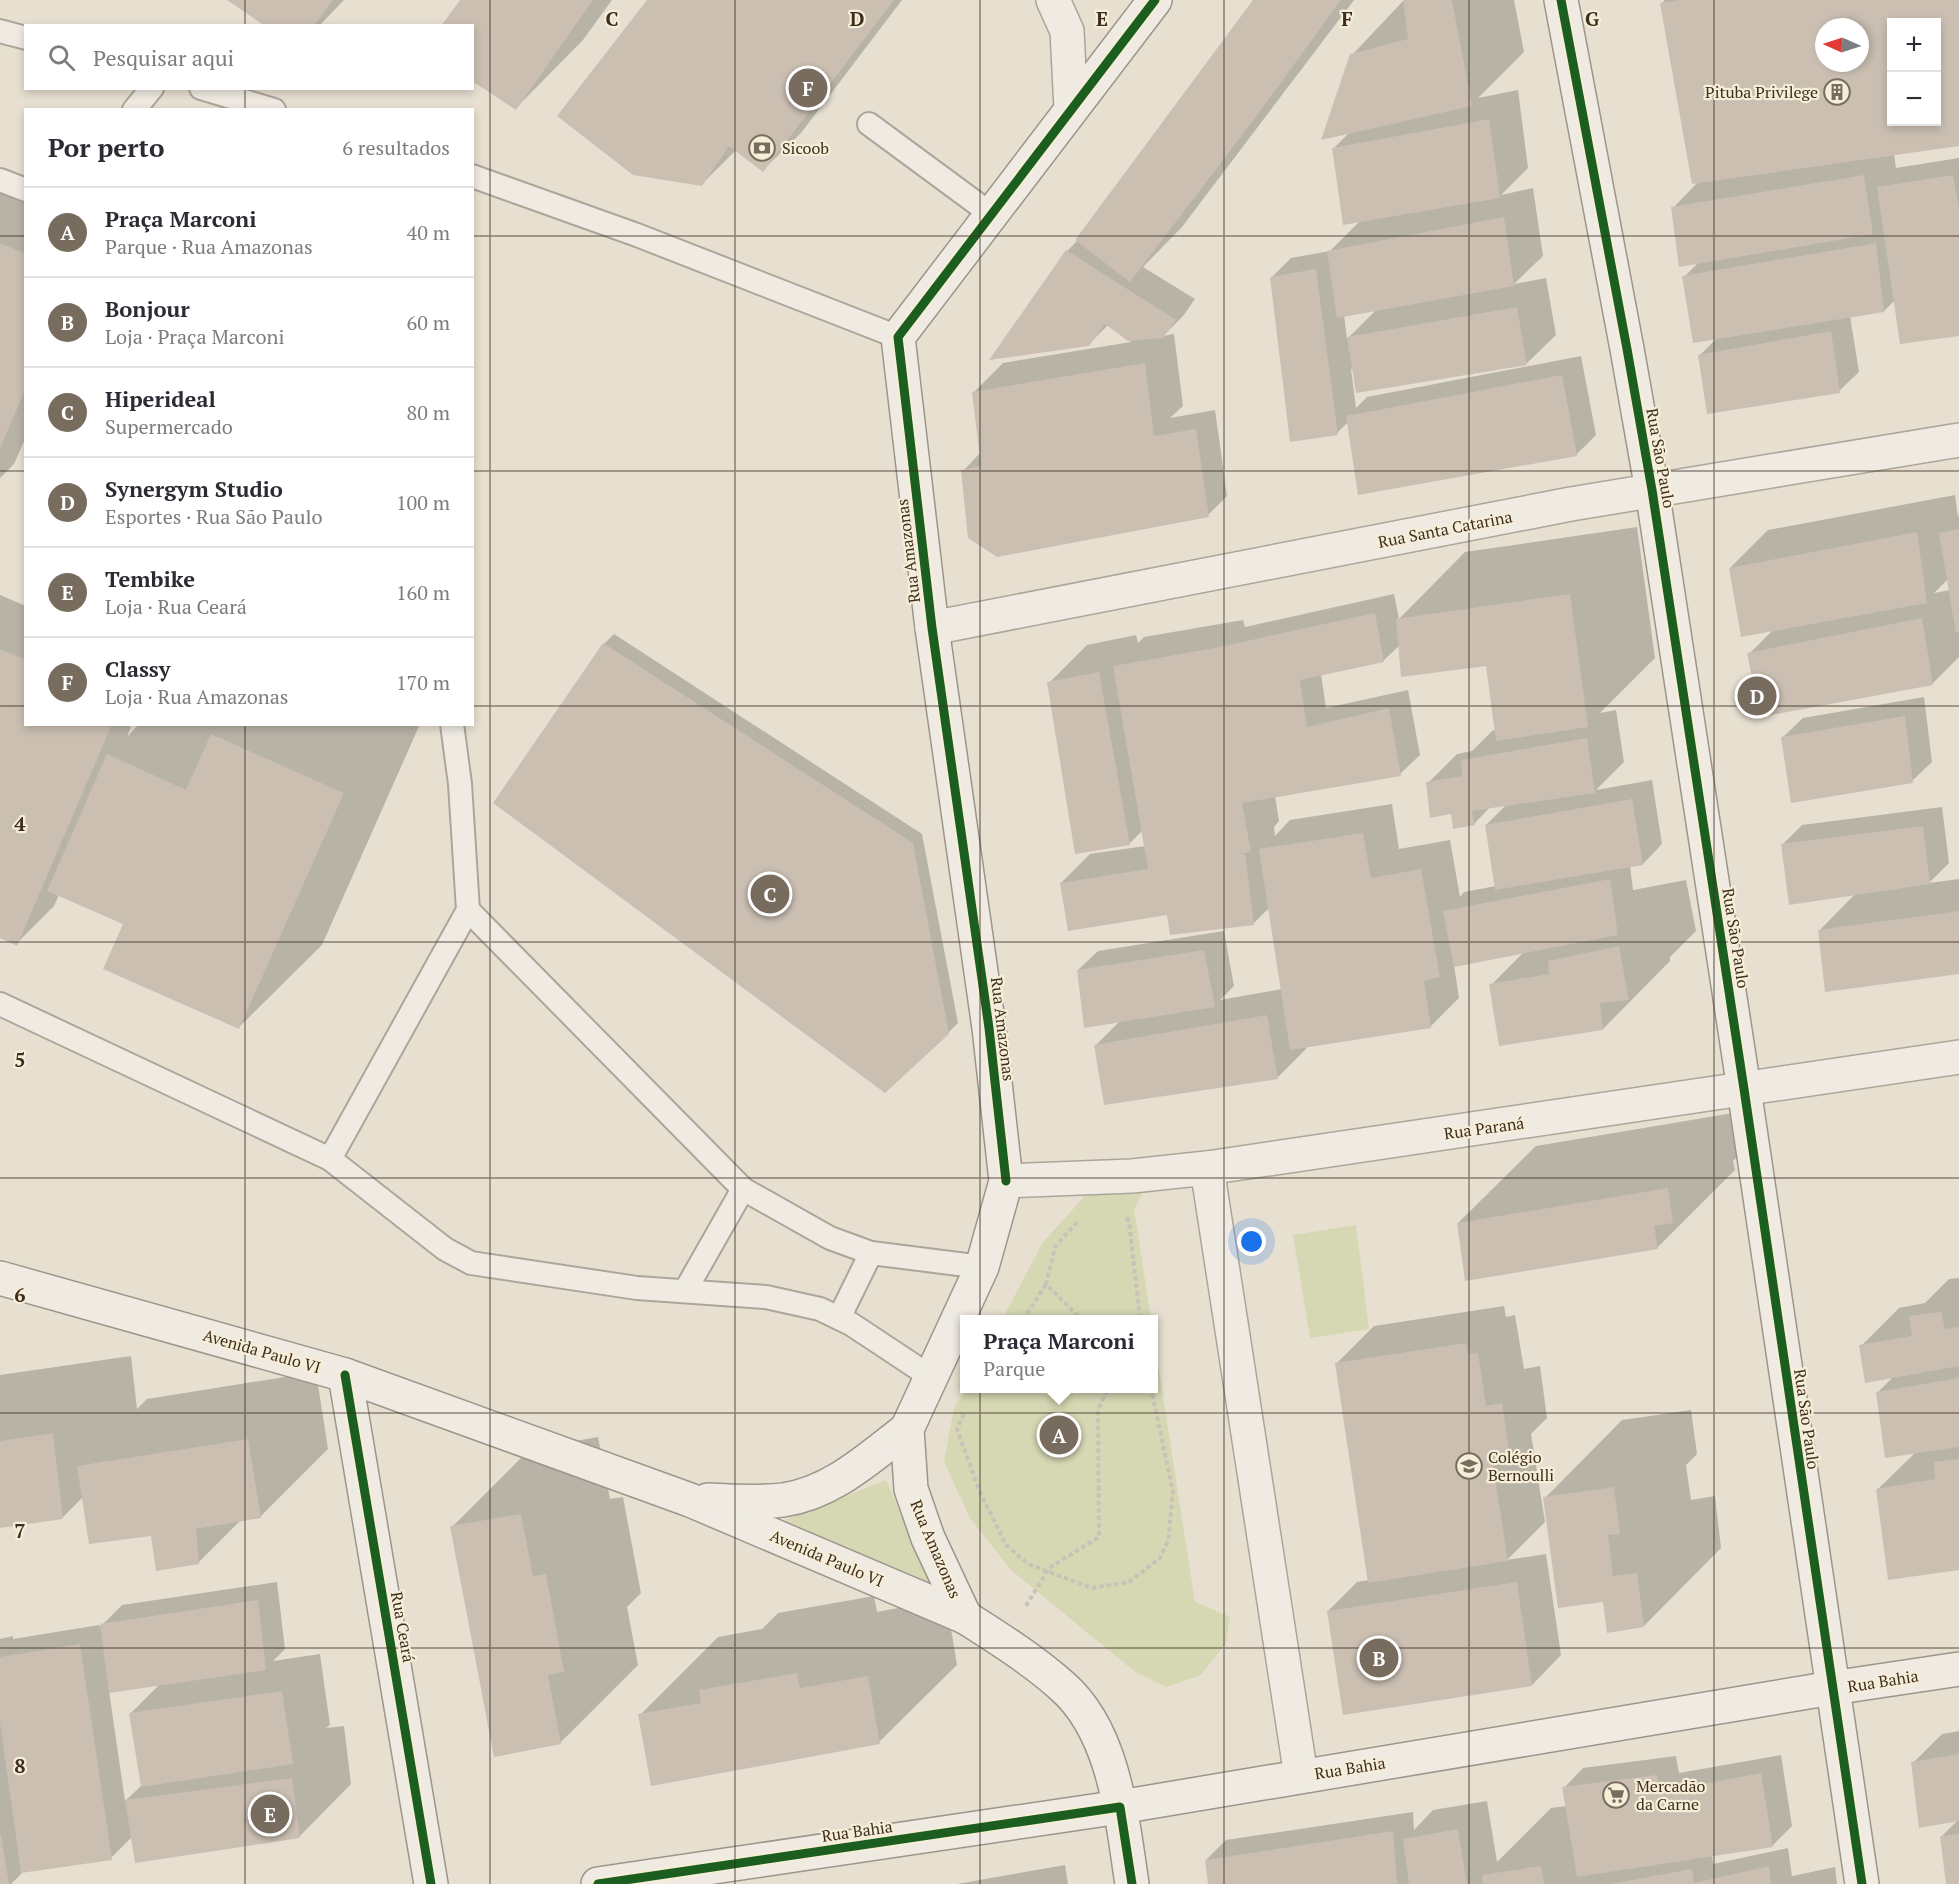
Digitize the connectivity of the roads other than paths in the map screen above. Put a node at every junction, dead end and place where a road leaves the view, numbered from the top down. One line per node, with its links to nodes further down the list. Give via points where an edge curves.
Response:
1 (1053, 0): 10 (street, via 1067,31)
2 (1155, 0): 10 (street)
3 (1561, 0): 18 (street, Rua São Paulo)
4 (0, 31): 5 (lane)
5 (24, 37)
6 (150, 90): 8 (lane)
7 (208, 90): 9 (lane)
8 (136, 108)
9 (267, 108)
10 (1071, 109): 15 (street)
11 (869, 124): 15 (lane)
12 (474, 177): 16 (lane, via 637,235)
13 (0, 180): 14 (lane)
14 (24, 189)
15 (992, 214): 16 (street)
16 (898, 337): 19 (street, Rua Amazonas)
17 (1959, 440): 18 (street, Rua Santa Catarina)
18 (1652, 490): 19 (street, Rua Santa Catarina); 24 (street, Rua São Paulo)
19 (932, 628): 27 (street, Rua Amazonas, via 989,1028)
20 (452, 726): 21 (lane)
21 (468, 910): 25 (lane); 28 (lane)
22 (0, 1004): 25 (lane)
23 (1959, 1057): 24 (street, Rua Paraná)
24 (1744, 1089): 26 (street, Rua Paraná); 40 (street, Rua São Paulo)
25 (330, 1159): 32 (lane, via 445,1249 471,1263)
26 (1207, 1168): 27 (street, Rua Paraná, via 1132,1176); 41 (street)
27 (1006, 1181): 30 (street, Rua Amazonas)
28 (743, 1189): 29 (lane, via 830,1238); 32 (lane)
29 (871, 1252): 30 (lane); 33 (lane)
30 (982, 1267): 35 (street, Rua Amazonas)
31 (0, 1278): 34 (street, Avenida Paulo VI)
32 (685, 1292): 33 (lane, via 766,1296 820,1309)
33 (839, 1318): 35 (lane)
34 (345, 1375): 37 (street, Avenida Paulo VI); 43 (street, Rua Ceará)
35 (931, 1377): 36 (street, Rua Amazonas)
36 (907, 1429): 37 (street, Avenida Paulo VI, via 844,1477 816,1491 783,1500); 38 (street, Rua Amazonas, via 911,1489 928,1538)
37 (690, 1500): 38 (street, Avenida Paulo VI)
38 (965, 1617): 42 (street, Rua Amazonas, via 1063,1686 1087,1714 1108,1760)
39 (1959, 1669): 40 (street, Rua Bahia)
40 (1832, 1688): 41 (street, Rua Bahia); 46 (street, Rua São Paulo)
41 (1301, 1776): 42 (street, Rua Bahia)
42 (1120, 1807): 44 (street, Rua Bahia); 45 (street, Rua Amazonas)
43 (431, 1884)
44 (598, 1884)
45 (1132, 1884)
46 (1862, 1884)

